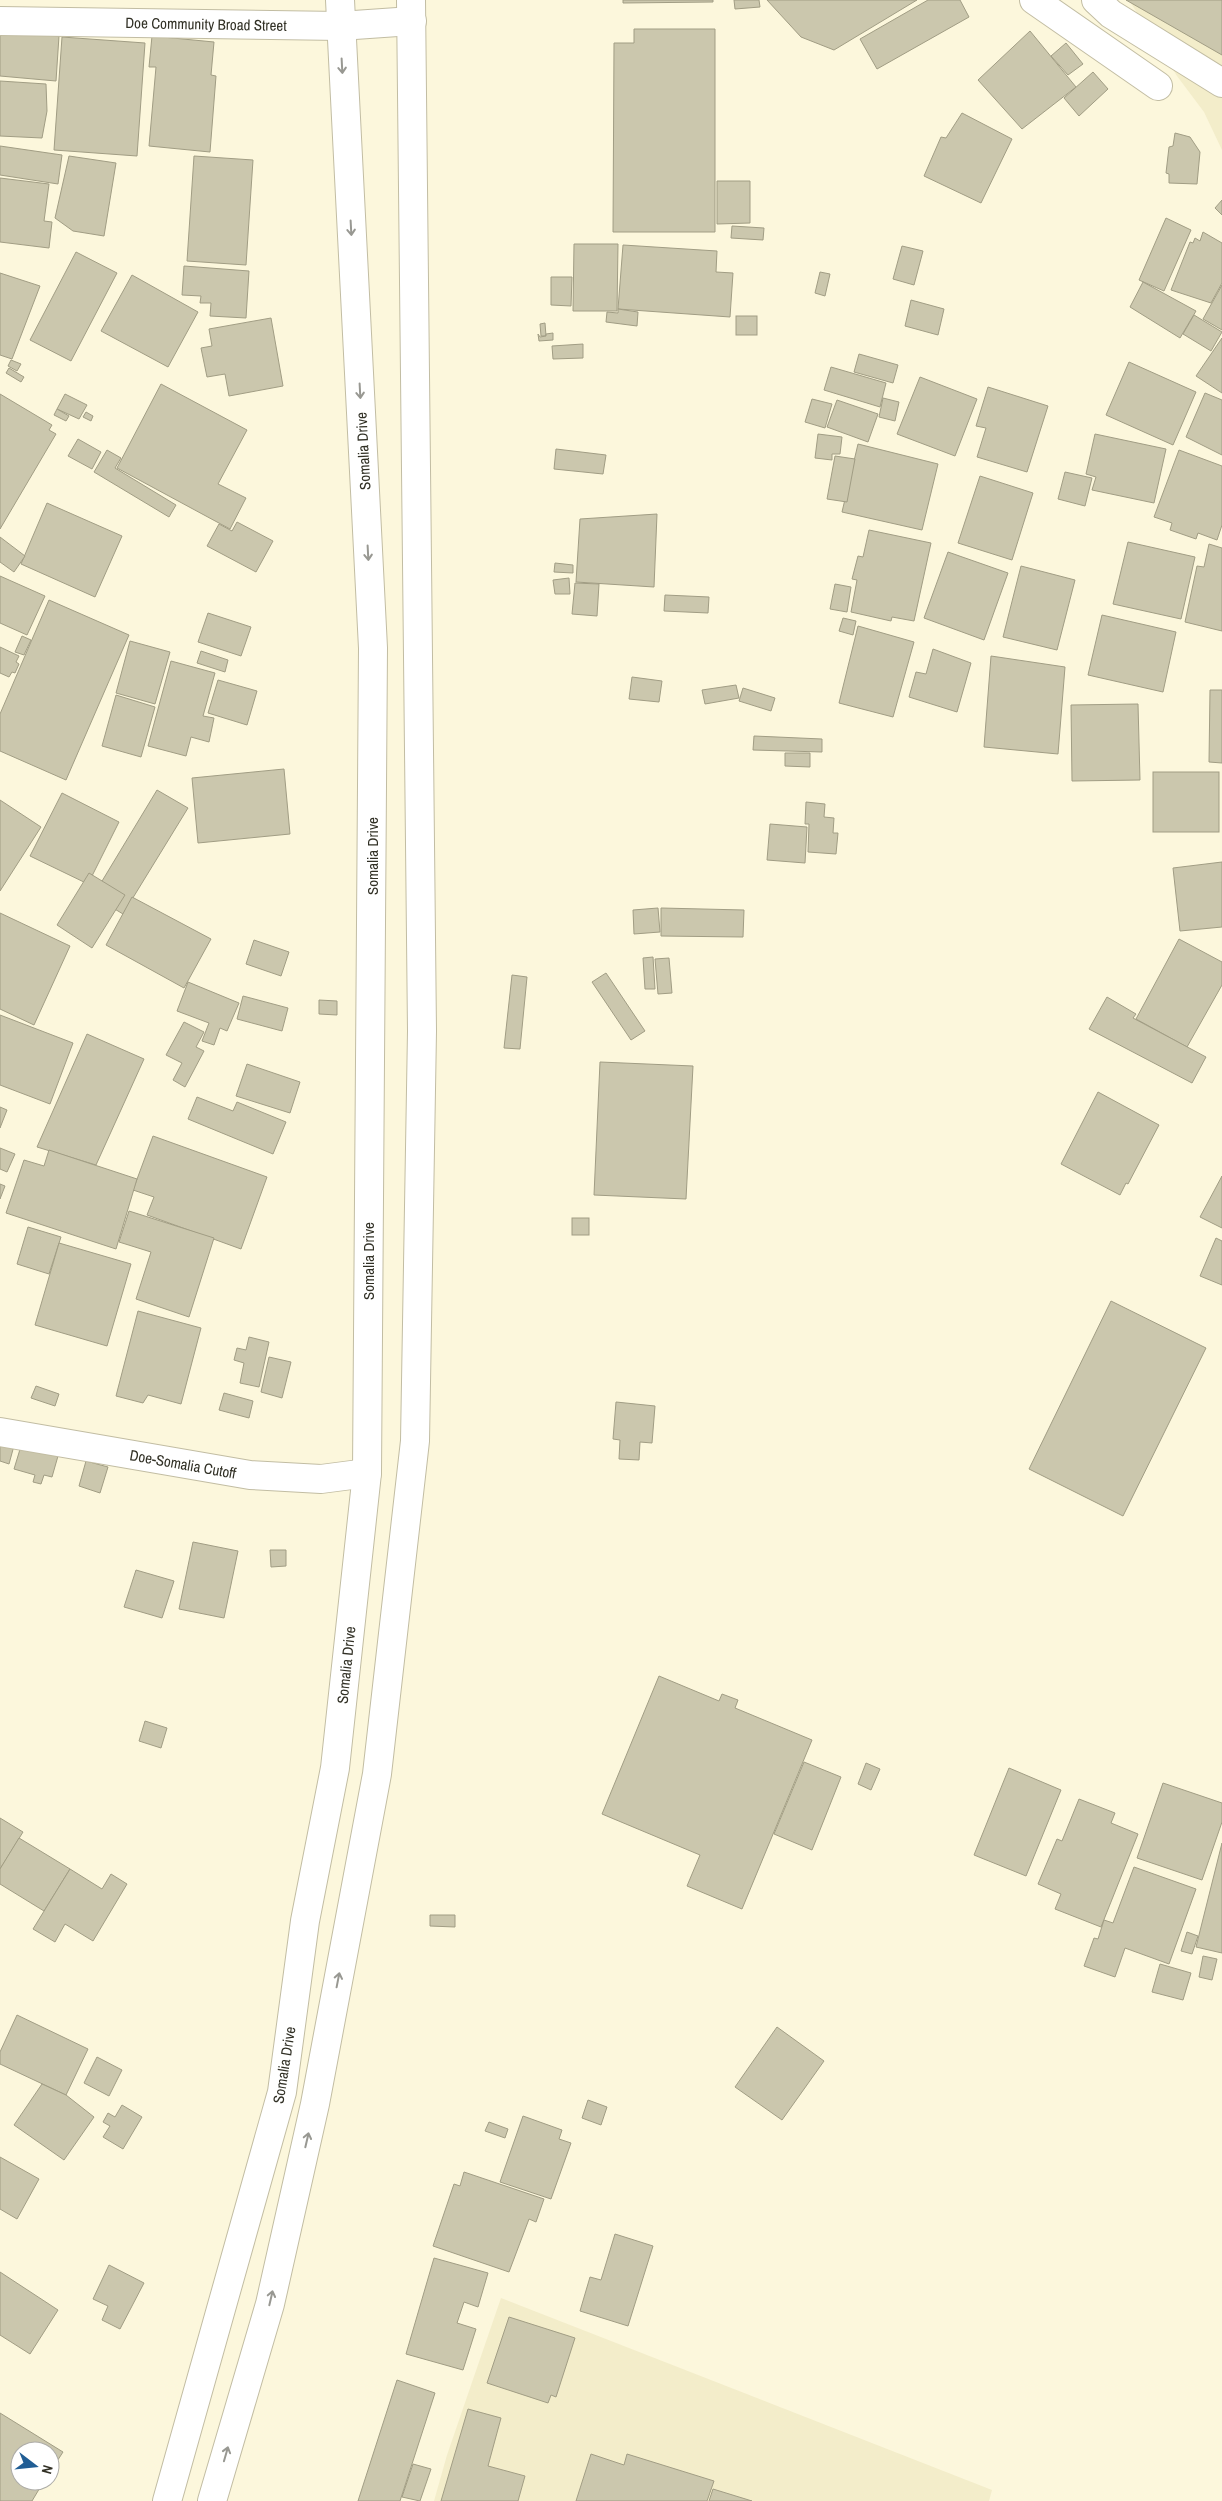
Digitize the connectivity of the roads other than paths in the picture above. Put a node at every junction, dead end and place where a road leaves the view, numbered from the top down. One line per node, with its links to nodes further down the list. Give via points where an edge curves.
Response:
1 (1034, 0): 7 (main road)
2 (1096, 0): 6 (main road, via 1111,14)
3 (411, 11): 4 (main road, Doe Community Broad Street); 11 (main road, one-way to 3, via 270,2304 315,2104 376,1774 414,1441 422,1031)
4 (340, 13): 5 (main road, Doe Community Broad Street); 9 (main road, Somalia Drive, one-way to 9, via 373,648)
5 (0, 21)
6 (1222, 83)
7 (1158, 86)
8 (0, 1432): 9 (main road, Doe-Somalia Cutoff, via 250,1476 321,1479)
9 (367, 1473): 10 (main road, Somalia Drive, via 334,1768 305,1921 282,2092)
10 (167, 2501)
11 (212, 2501)

